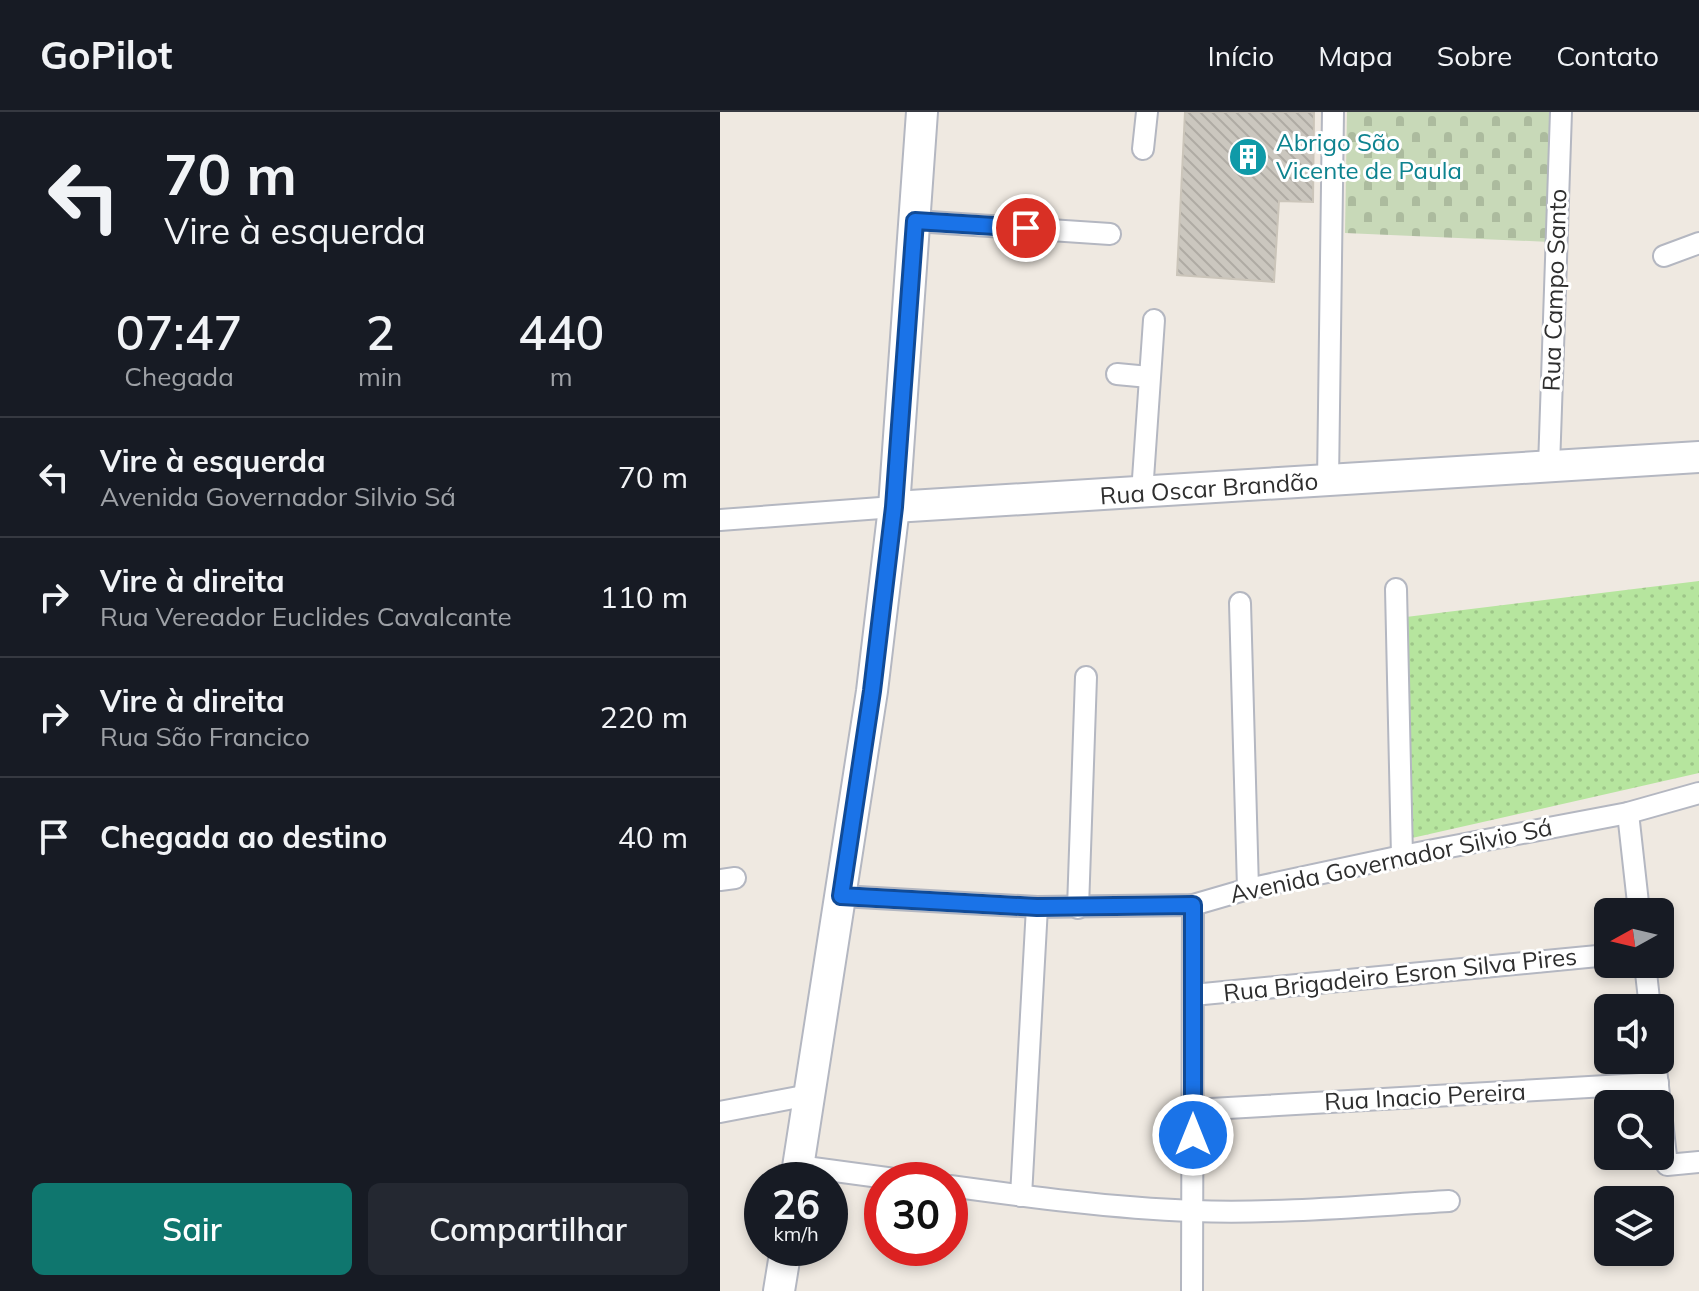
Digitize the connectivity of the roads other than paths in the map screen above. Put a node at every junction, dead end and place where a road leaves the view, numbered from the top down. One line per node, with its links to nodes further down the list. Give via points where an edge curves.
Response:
1 (922, 112): 6 (street)
2 (1147, 112): 5 (street)
3 (1333, 112): 15 (street)
4 (1561, 112): 14 (street, Rua Campo Santo)
5 (1143, 149)
6 (915, 221): 7 (street); 17 (street)
7 (1110, 234)
8 (1699, 243): 9 (street)
9 (1664, 256)
10 (1154, 320): 12 (street)
11 (1117, 374): 12 (street)
12 (1149, 377): 16 (street)
13 (1699, 457): 14 (street, Rua Oscar Brandão)
14 (1549, 467): 15 (street, Rua Oscar Brandão)
15 (1328, 481): 16 (street, Rua Oscar Brandão)
16 (1142, 493): 17 (street, Rua Oscar Brandão)
17 (894, 507): 18 (street, Rua Oscar Brandão); 26 (street)
18 (720, 520)
19 (1396, 589): 24 (street)
20 (1240, 603): 25 (street)
21 (1086, 677): 30 (street)
22 (1699, 793): 23 (street, Avenida Governador Silvio Sá)
23 (1628, 813): 24 (street, Avenida Governador Silvio Sá); 27 (street)
24 (1402, 856): 25 (street, Avenida Governador Silvio Sá)
25 (1248, 889): 28 (street, Avenida Governador Silvio Sá)
26 (841, 896): 29 (street, Avenida Governador Silvio Sá); 35 (street)
27 (1637, 898)
28 (1193, 905): 30 (street, Avenida Governador Silvio Sá); 32 (street)
29 (1037, 907): 30 (street, Avenida Governador Silvio Sá); 41 (street)
30 (1078, 908)
31 (1594, 956): 32 (street, Rua Brigadeiro Esron Silva Pires)
32 (1193, 995): 36 (street)
33 (1657, 1074): 34 (street)
34 (1658, 1083): 36 (street, Rua Inacio Pereira); 39 (street, via 1667,1165)
35 (809, 1095): 37 (street); 38 (street)
36 (1193, 1110): 43 (street)
37 (720, 1112)
38 (799, 1162)
39 (1699, 1162)
40 (968, 1189): 41 (street)
41 (1021, 1196): 43 (street)
42 (1449, 1201): 43 (street)
43 (1193, 1211): 46 (street)
44 (783, 1266): 45 (street)
45 (779, 1291)
46 (1192, 1291)

